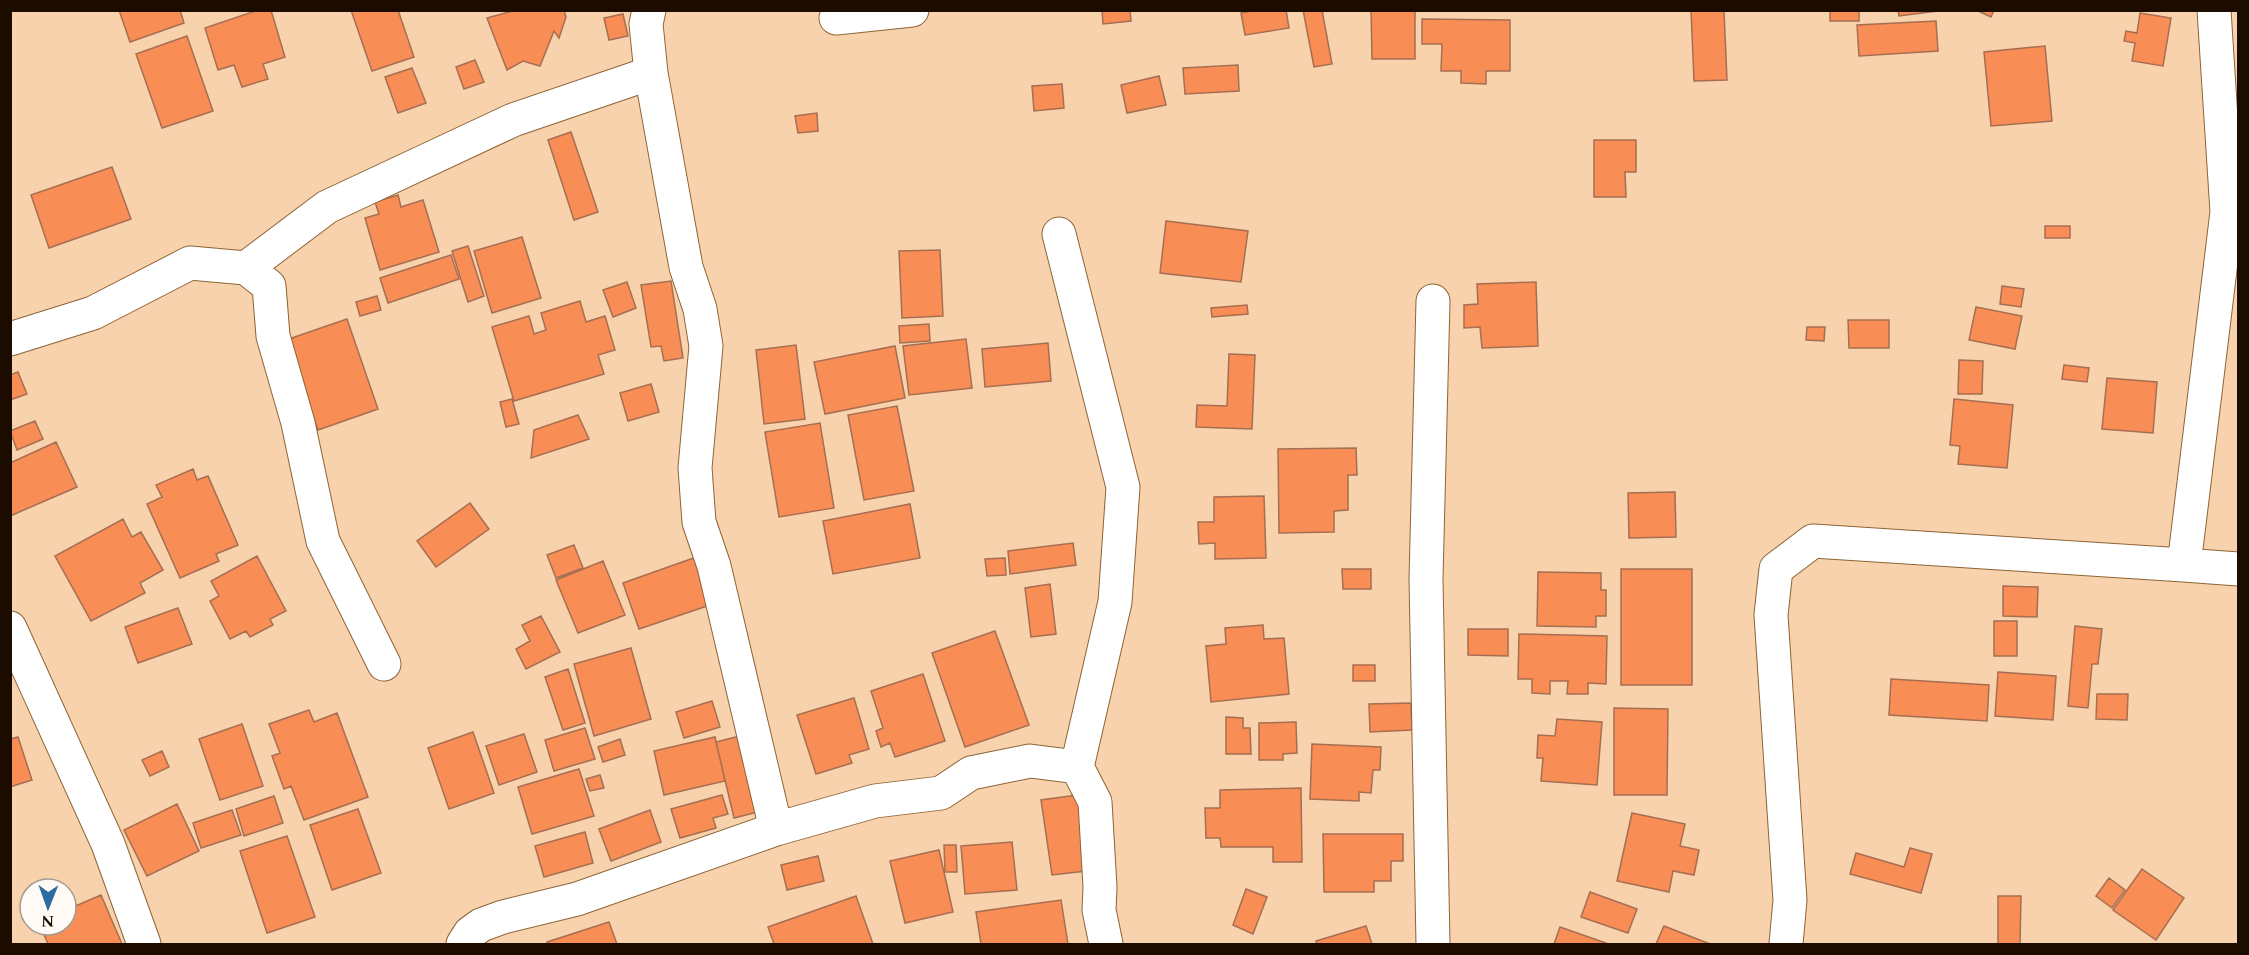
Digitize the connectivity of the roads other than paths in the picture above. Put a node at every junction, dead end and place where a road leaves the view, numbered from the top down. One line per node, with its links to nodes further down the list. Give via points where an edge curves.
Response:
1 (649, 10): 5 (street, via 646,24)
2 (912, 10): 4 (street)
3 (2214, 10): 6 (street)
4 (836, 18)
5 (651, 73): 8 (street, via 513,120 327,207); 16 (street, via 686,267 700,309 706,346 695,468 699,522 714,566)
6 (2233, 213): 11 (street)
7 (1059, 234): 15 (street, via 1123,487 1114,602)
8 (246, 268): 10 (street, via 190,263 93,313); 14 (street, via 269,286 273,336 298,423 323,541)
9 (1433, 301): 20 (street, via 1426,579)
10 (10, 339)
11 (2184, 565): 12 (street); 21 (street, via 1813,541 1776,569 1771,615 1790,900)
12 (2238, 569)
13 (10, 628): 17 (street, via 108,844)
14 (384, 663)
15 (1077, 767): 16 (street, via 1030,761 971,773 941,793 875,801); 19 (street, via 1095,802 1099,910)
16 (776, 829): 18 (street, via 577,898 503,916 481,925)
17 (144, 945)
18 (463, 945)
19 (1106, 945)
20 (1433, 945)
21 (1786, 945)

